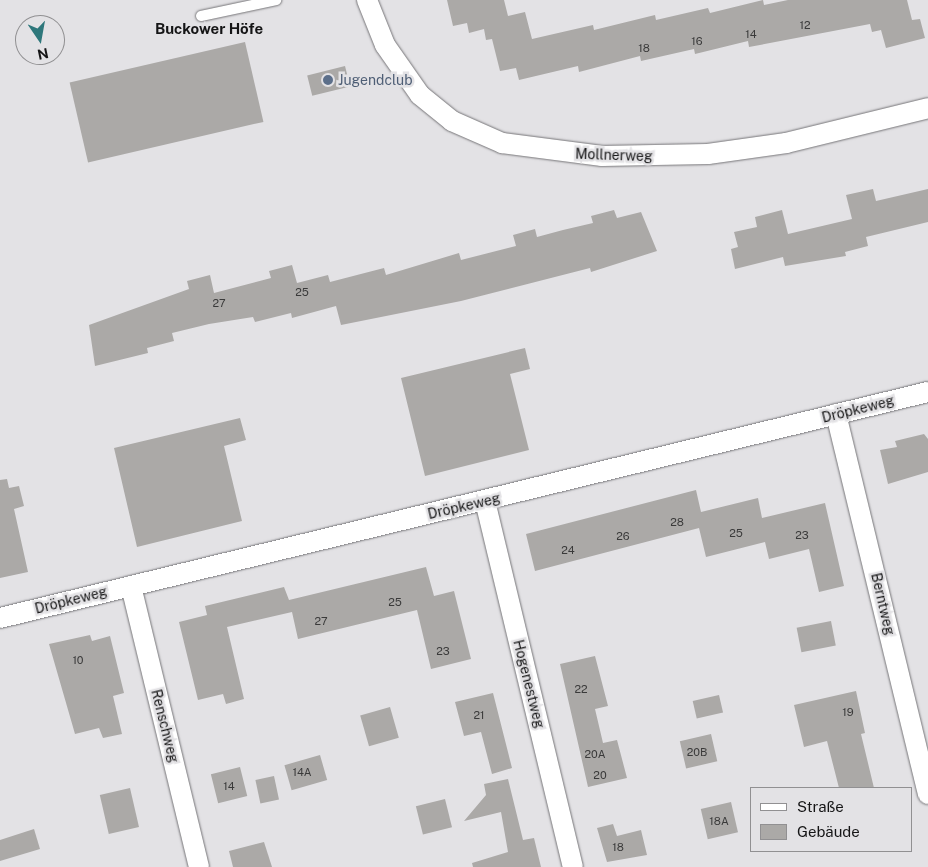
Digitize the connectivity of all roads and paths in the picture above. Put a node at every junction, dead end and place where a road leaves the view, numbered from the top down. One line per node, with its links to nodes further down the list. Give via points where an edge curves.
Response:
1 (276, 0): 3 (lane)
2 (367, 0): 4 (street, Mollnerweg, via 385,45 420,96 452,121 502,143 602,156 708,154 786,143)
3 (201, 16)
4 (928, 108)
5 (928, 392): 6 (street, Dröpkeweg)
6 (836, 414): 7 (street, Dröpkeweg); 10 (street, Berntweg)
7 (485, 500): 8 (street, Dröpkeweg); 12 (street, Hogenestweg)
8 (131, 586): 9 (street, Dröpkeweg); 11 (street, Renschweg)
9 (0, 618)
10 (928, 794)
11 (199, 867)
12 (574, 867)

